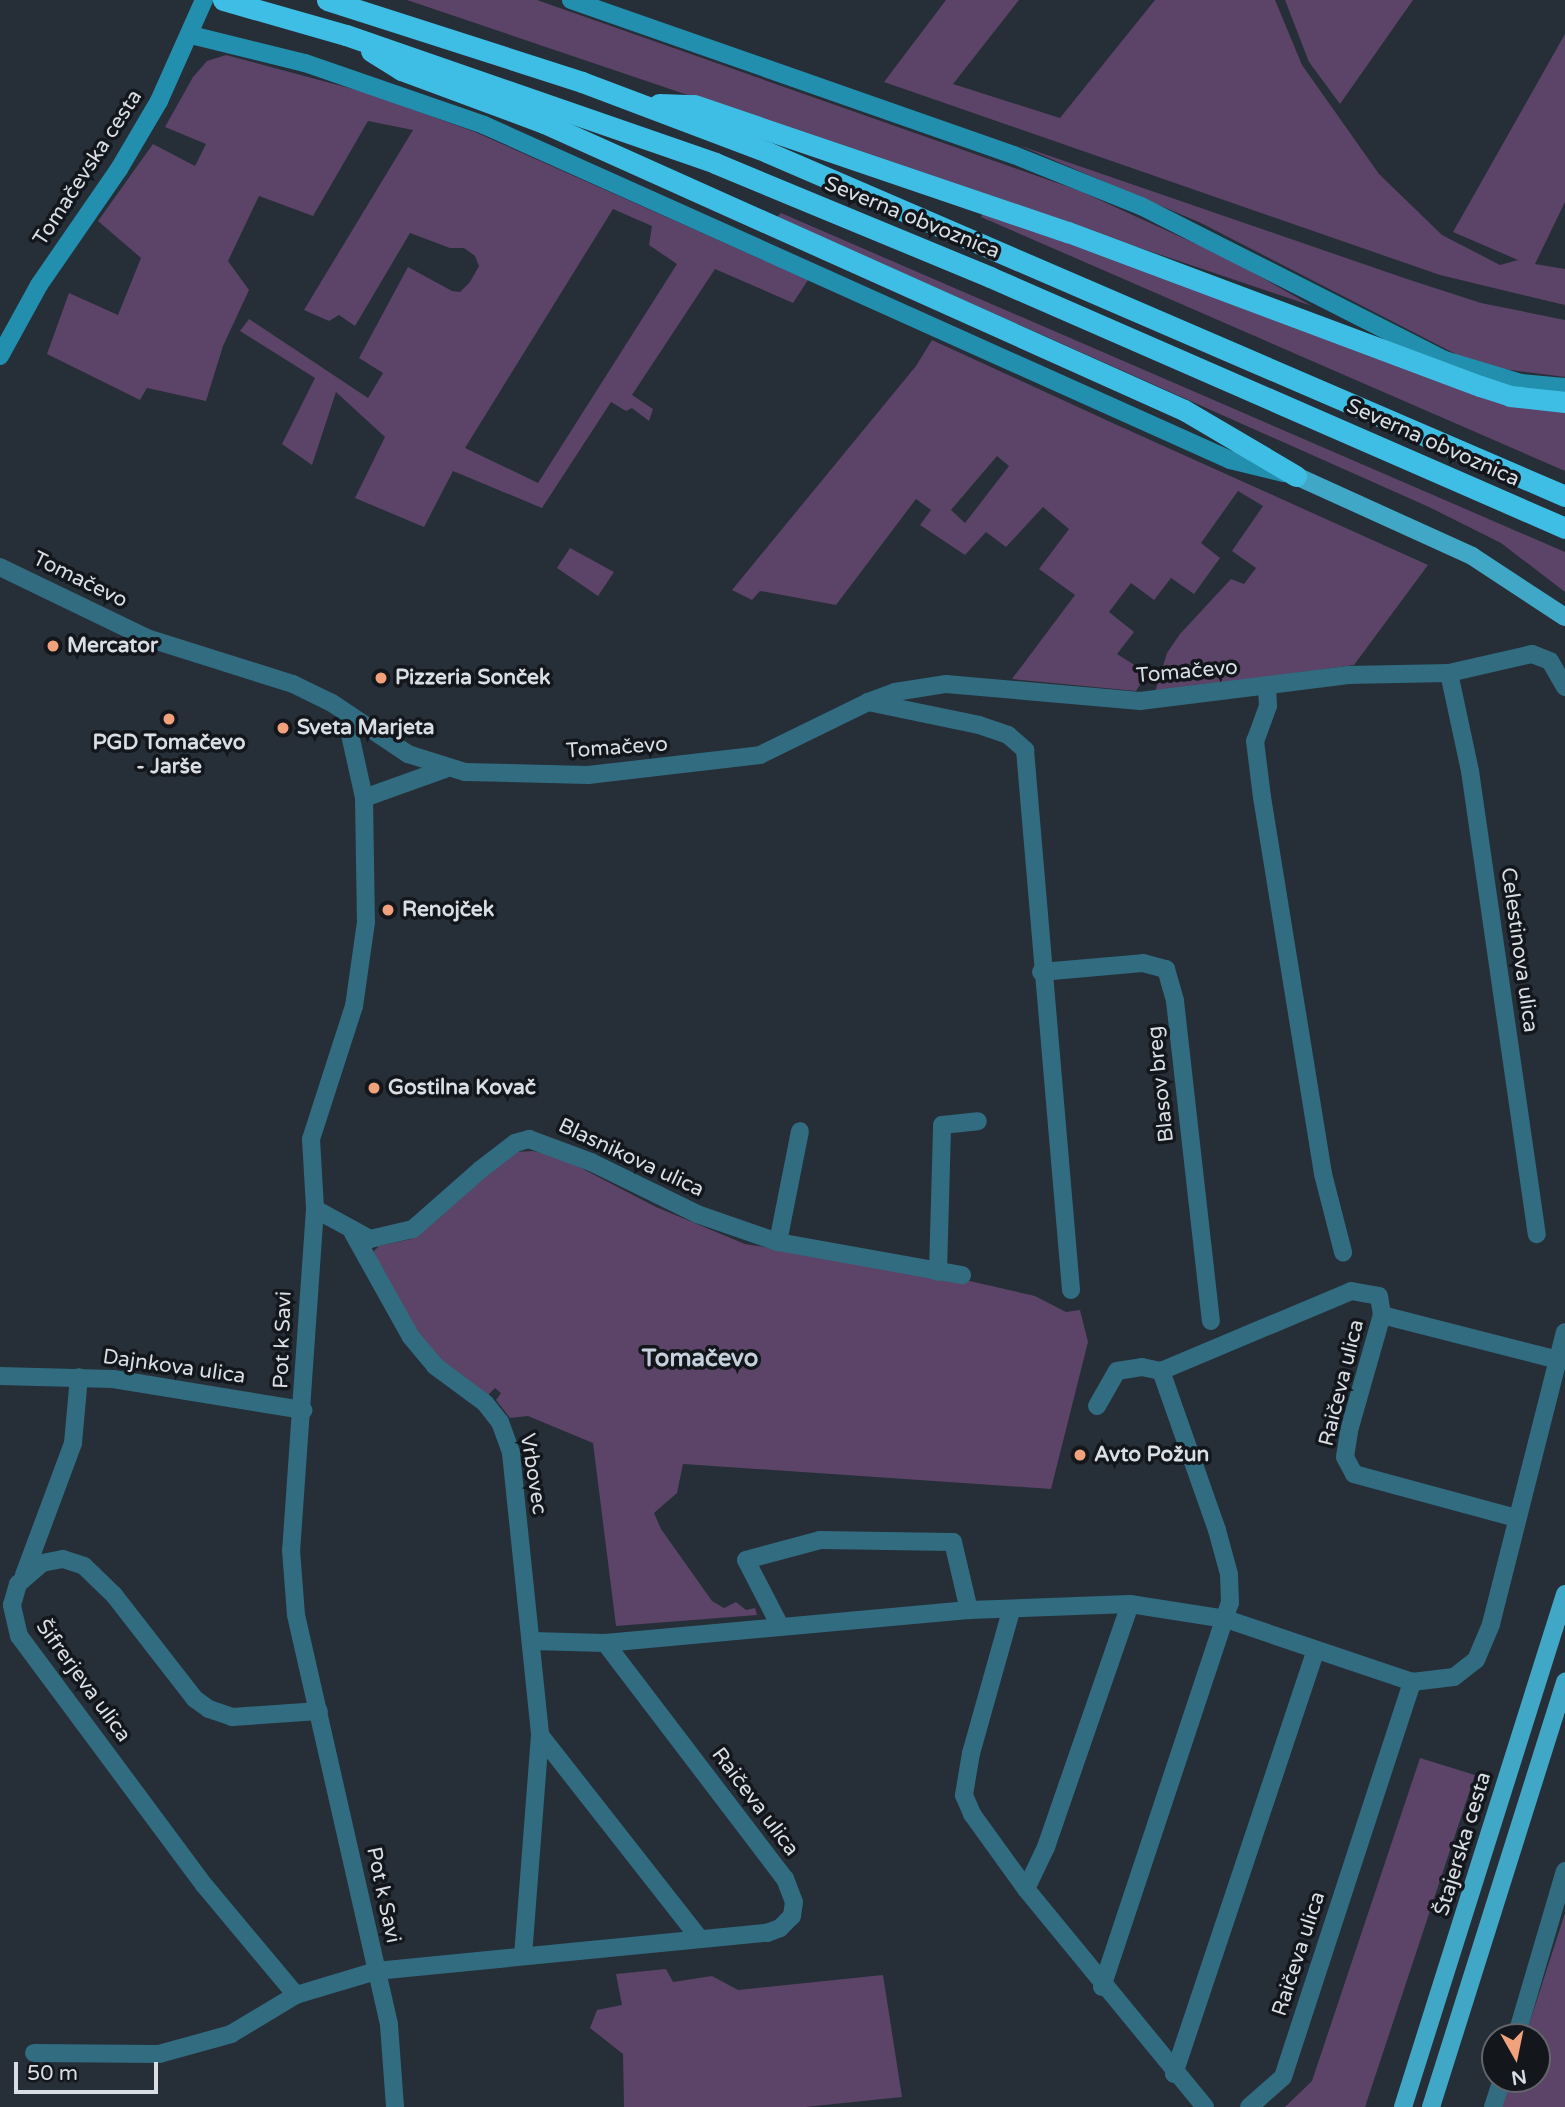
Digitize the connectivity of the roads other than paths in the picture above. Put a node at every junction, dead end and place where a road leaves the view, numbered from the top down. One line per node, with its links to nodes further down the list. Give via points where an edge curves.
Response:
1 (204, 0): 5 (street, Tomačevska cesta)
2 (223, 0): 6 (highway, Severna obvoznica)
3 (327, 0): 7 (highway, Severna obvoznica)
4 (571, 0): 9 (street, via 1014,155 1141,206 1445,360 1521,383)
5 (193, 30): 8 (street, Tomačevska cesta, via 119,169 39,285); 11 (street, via 484,125 1230,460)
6 (346, 34): 11 (highway, via 401,70 544,123 1184,410); 13 (highway, Severna obvoznica, via 715,163 990,277)
7 (639, 104): 10 (highway, via 694,105 1197,277 1480,386 1510,396); 12 (highway, Severna obvoznica, via 975,239)
8 (0, 356)
9 (1565, 387)
10 (1565, 402)
11 (1296, 476): 15 (main road, via 1472,556)
12 (1565, 496)
13 (1565, 528)
14 (0, 567): 20 (street, Tomačevo, via 147,638 292,684)
15 (1565, 617)
16 (1449, 673): 17 (street, Tomačevo, via 1348,676); 18 (street, Tomačevo, via 1539,654 1555,667); 28 (street, Celestinova ulica, via 1470,771)
17 (1267, 687): 19 (street, Tomačevo, via 1140,701 946,684 895,692); 30 (street, Tomačevo, via 1268,706 1255,740 1262,797 1323,1174)
18 (1565, 687)
19 (868, 702): 21 (street, Tomačevo, via 775,750 739,758 588,775); 23 (street, via 979,725 1020,743 1028,765)
20 (345, 712): 21 (street, Tomačevo, via 393,746); 22 (street, Pot k Savi)
21 (445, 769): 22 (street)
22 (364, 798): 26 (street, Pot k Savi, via 368,862 361,965 354,1006 311,1139)
23 (1041, 972): 33 (street); 35 (street, Blasov breg, via 1143,963 1166,969 1175,1001)
24 (978, 1121): 31 (street, via 942,1125)
25 (800, 1132): 29 (street)
26 (315, 1209): 27 (street, Blasnikova ulica); 42 (street, Pot k Savi)
27 (353, 1233): 29 (street, Blasnikova ulica, via 370,1239 413,1229 480,1170 515,1143 528,1139 591,1162 697,1214); 51 (street, Vrbovec, via 411,1337 435,1366 485,1403 507,1436)
28 (1537, 1234)
29 (778, 1242): 31 (street, Blasnikova ulica)
30 (1343, 1252)
31 (937, 1272): 32 (street, Blasnikova ulica)
32 (962, 1275)
33 (1071, 1290)
34 (1382, 1315): 37 (street, Raičeva ulica); 38 (street, via 1379,1296 1350,1291); 43 (street, Raičeva ulica, via 1350,1427 1347,1467 1354,1474)
35 (1211, 1321)
36 (1565, 1332): 37 (street)
37 (1558, 1360): 43 (street)
38 (1161, 1371): 41 (street, via 1142,1367 1117,1371); 49 (street, via 1229,1574)
39 (0, 1377): 40 (street, Dajnkova ulica)
40 (79, 1377): 42 (street, Dajnkova ulica); 44 (street, Dajnkova ulica, via 73,1443)
41 (1097, 1406)
42 (303, 1410): 56 (street, Pot k Savi, via 291,1550 296,1615)
43 (1516, 1518): 54 (street, via 1491,1624 1476,1660 1454,1677)
44 (24, 1575): 56 (street, via 42,1563 63,1559 85,1566 114,1595 195,1699 218,1714 250,1717); 64 (street, Šifrerjeva ulica, via 12,1605 19,1636 204,1885)
45 (1565, 1594): 71 (main road, Štajerska cesta)
46 (1130, 1604): 48 (street); 49 (street); 59 (street, via 1046,1847)
47 (969, 1610): 48 (street); 50 (street); 50 (street, via 953,1542 820,1540 746,1560)
48 (1011, 1611): 59 (street, via 971,1753 964,1795 972,1814)
49 (1226, 1619): 53 (street); 63 (street)
50 (780, 1626): 52 (street)
51 (532, 1641): 52 (street); 57 (street, Vrbovec)
52 (605, 1643): 60 (street, Raičeva ulica, via 790,1890 792,1916 780,1928)
53 (1315, 1653): 54 (street); 67 (street)
54 (1412, 1682): 70 (street, Raičeva ulica, via 1283,2077)
55 (1565, 1682): 72 (main road)
56 (318, 1711): 62 (street, Pot k Savi)
57 (540, 1735): 60 (street); 61 (street, Vrbovec)
58 (1565, 1871): 65 (street)
59 (1026, 1889): 63 (street)
60 (699, 1938): 61 (street, Pot k Savi)
61 (523, 1954): 62 (street, Pot k Savi)
62 (376, 1971): 64 (street); 68 (street, Pot k Savi, via 389,2025)
63 (1102, 1987): 67 (street)
64 (296, 1995): 66 (street, via 231,2034 159,2054)
65 (1520, 2023)
66 (34, 2053)
67 (1174, 2074): 69 (street)
68 (395, 2107)
69 (1205, 2107)
70 (1249, 2107)
71 (1404, 2107)
72 (1431, 2107)

